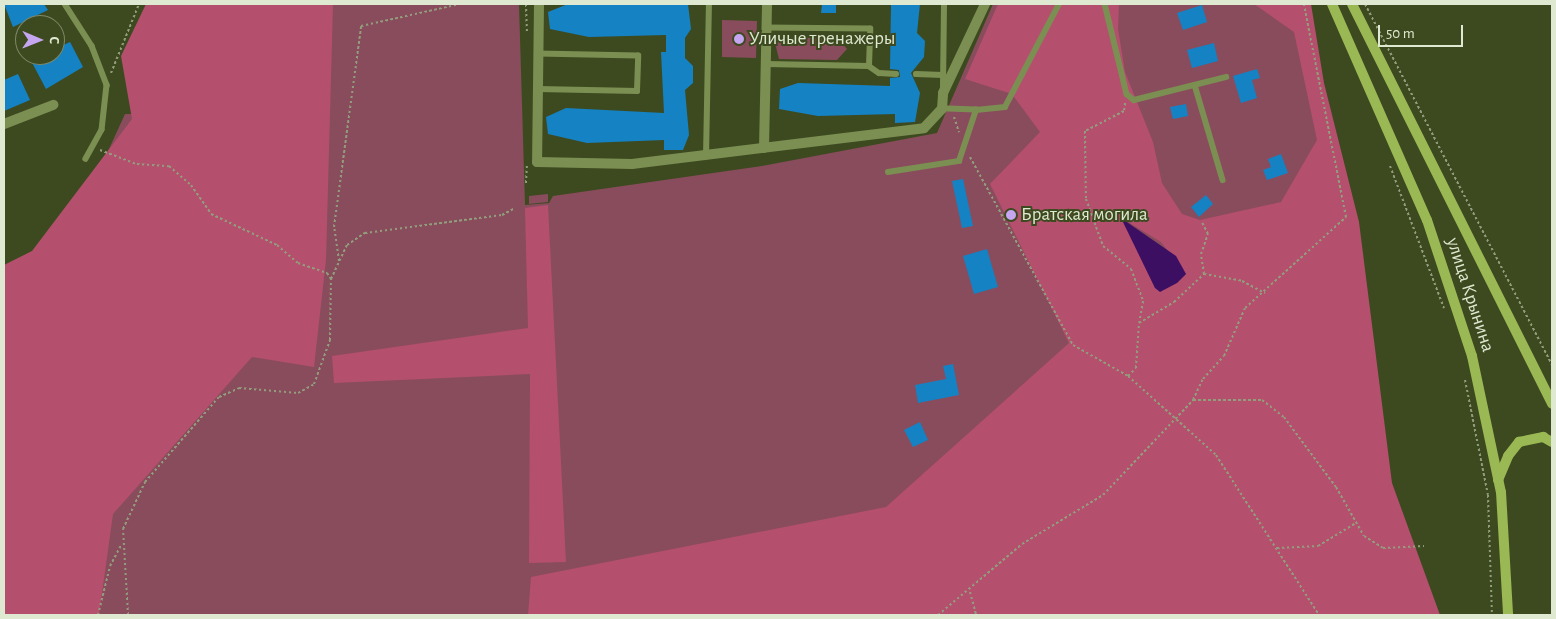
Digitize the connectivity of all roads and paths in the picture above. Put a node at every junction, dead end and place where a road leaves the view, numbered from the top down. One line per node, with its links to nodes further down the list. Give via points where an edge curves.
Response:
1 (64, 4): 23 (lane, via 92,46)
2 (139, 4): 23 (path)
3 (460, 4): 42 (path, via 361,26 334,227)
4 (539, 4): 16 (street)
5 (709, 4): 35 (lane)
6 (767, 4): 15 (street)
7 (944, 4): 21 (lane)
8 (985, 4): 26 (street)
9 (1059, 4): 29 (lane, via 1005,107)
10 (1105, 4): 27 (lane)
11 (1304, 4): 45 (path, via 1346,217)
12 (1332, 4): 55 (main road, улица Крынина, via 1427,220 1472,356)
13 (1352, 4): 52 (main road, улица Крынина)
14 (1365, 4): 48 (path)
15 (766, 28): 17 (street); 18 (lane, via 870,29)
16 (538, 54): 25 (street); 25 (lane, via 638,56 637,90)
17 (766, 64): 18 (lane); 33 (street)
18 (869, 66): 19 (lane, via 879,73)
19 (896, 74)
20 (916, 74): 21 (lane)
21 (943, 74): 26 (lane)
22 (1226, 77): 24 (lane)
23 (107, 85): 32 (lane, via 102,130)
24 (1195, 85): 27 (lane, via 1134,100); 39 (lane)
25 (538, 89): 35 (street, via 537,162 632,164)
26 (943, 93): 30 (street)
27 (1127, 94): 47 (path, via 1124,111 1085,131 1086,199 1103,246 1131,269 1142,301)
28 (53, 105): 31 (street)
29 (976, 110): 30 (lane); 34 (lane)
30 (947, 111): 33 (street, via 924,128); 34 (path)
31 (4, 124)
32 (93, 146): 36 (lane); 44 (path, via 137,164 169,166 190,185 211,214 277,246 298,264 327,273)
33 (764, 148): 35 (street)
34 (965, 148): 38 (lane, via 959,161); 49 (path, via 1073,345)
35 (706, 157)
36 (86, 159)
37 (1388, 161): 46 (path)
38 (888, 172)
39 (1223, 180)
40 (515, 208): 42 (path, via 502,215 365,233 347,245)
41 (1202, 222): 43 (path, via 1208,234 1201,254)
42 (339, 263): 44 (path)
43 (1204, 274): 45 (path, via 1242,281); 47 (path, via 1174,302)
44 (331, 279): 57 (path, via 330,340 314,384 298,393 239,388 219,396 145,482 127,513)
45 (1265, 293): 51 (path, via 1246,308 1224,356 1203,379)
46 (1446, 314)
47 (1139, 323): 49 (path, via 1136,368)
48 (1552, 364)
49 (1128, 376): 53 (path)
50 (1465, 378): 68 (path, via 1488,495)
51 (1194, 400): 53 (path); 56 (path, via 1262,400 1284,418)
52 (1552, 404)
53 (1178, 421): 59 (path, via 1216,455); 60 (path, via 1103,495 1022,544)
54 (1552, 442): 55 (main road, via 1544,437 1519,442 1508,456)
55 (1498, 480): 69 (main road, улица Крынина)
56 (1356, 523): 58 (path, via 1364,536 1384,548); 59 (path, via 1318,546)
57 (121, 544): 61 (path, via 110,566); 62 (path)
58 (1424, 546)
59 (1277, 548): 67 (path)
60 (970, 592): 65 (path); 66 (path)
61 (98, 615)
62 (128, 615)
63 (500, 615): 64 (path)
64 (523, 615)
65 (938, 615)
66 (976, 615)
67 (1319, 615)
68 (1492, 615)
69 (1508, 615)

